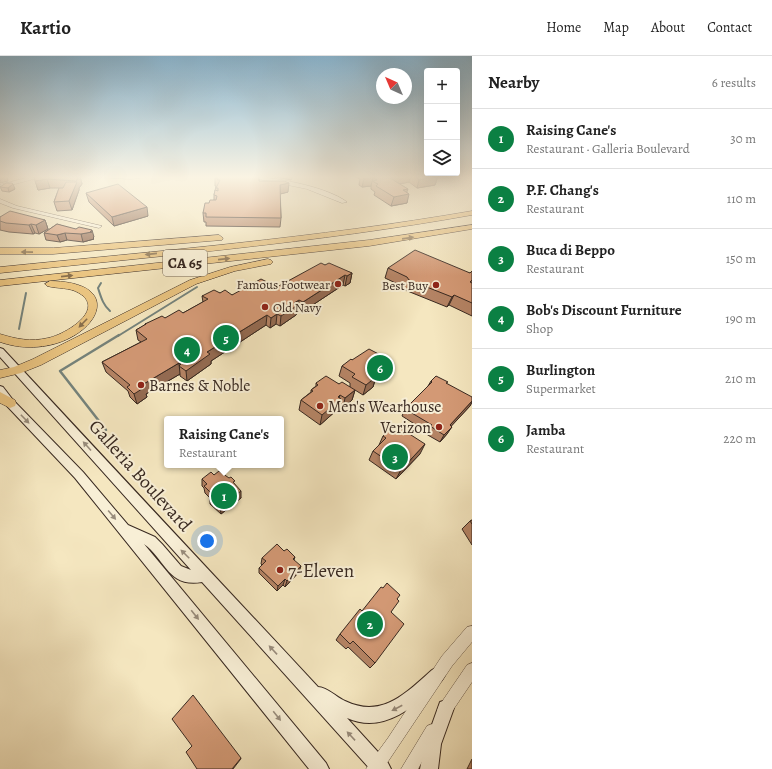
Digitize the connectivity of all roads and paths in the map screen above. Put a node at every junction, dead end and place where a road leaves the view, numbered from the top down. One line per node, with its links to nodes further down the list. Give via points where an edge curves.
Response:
1 (24, 209): 3 (street)
2 (472, 213): 5 (highway, CA 65)
3 (99, 226)
4 (472, 227): 7 (highway, CA 65, one-way to 4)
5 (329, 235): 6 (highway, via 306,234); 10 (highway, CA 65, one-way to 10)
6 (177, 242): 8 (highway, one-way to 8, via 44,252); 9 (highway)
7 (369, 243): 11 (highway, CA 65, one-way to 7); 15 (highway, via 248,265 205,277)
8 (0, 251)
9 (0, 264)
10 (0, 270)
11 (0, 283)
12 (0, 289): 13 (highway, one-way to 13, via 49,284 67,285 86,293 92,303 90,316 80,326 54,340 20,344)
13 (0, 338)
14 (0, 351): 15 (main road, Galleria Boulevard)
15 (17, 370): 16 (highway); 20 (main road, Galleria Boulevard, one-way to 15)
16 (0, 374)
17 (0, 389): 18 (main road)
18 (5, 400): 19 (main road, one-way to 19, via 79,475)
19 (125, 530): 20 (main road, via 148,540 182,574 190,577); 27 (main road, one-way to 27)
20 (205, 575): 24 (main road, Galleria Boulevard, one-way to 20)
21 (472, 632): 23 (street)
22 (472, 670): 25 (street)
23 (437, 675): 24 (main road, one-way to 24, via 406,703 381,715 368,716 354,714 341,708); 26 (street)
24 (299, 679): 26 (main road, Galleria Boulevard, one-way to 24)
25 (446, 708): 28 (street); 29 (main road, via 433,744)
26 (378, 768)
27 (320, 769)
28 (409, 769)
29 (429, 769)

